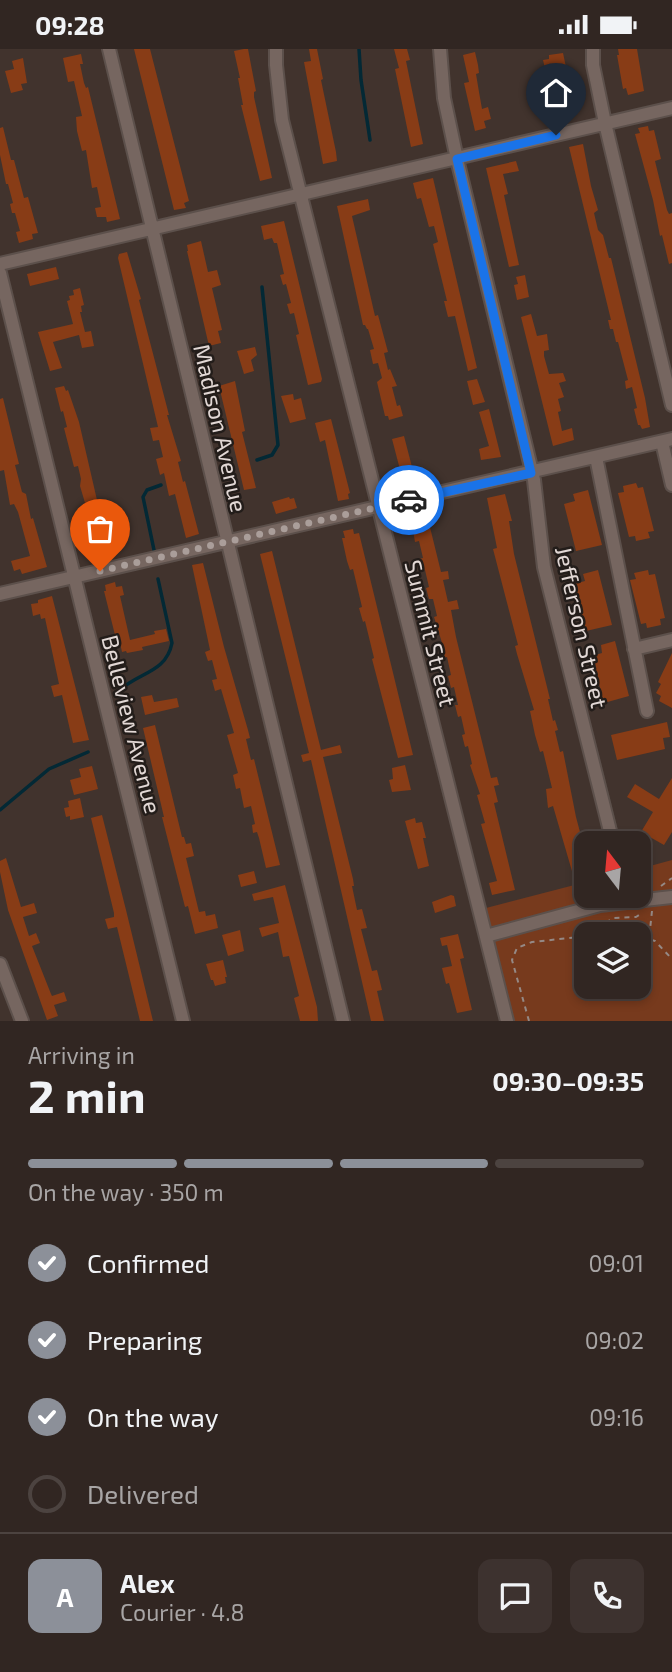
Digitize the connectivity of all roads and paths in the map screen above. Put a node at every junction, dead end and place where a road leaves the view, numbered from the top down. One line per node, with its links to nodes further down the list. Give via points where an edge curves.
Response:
1 (109, 49): 9 (street, Madison Avenue)
2 (276, 49): 8 (street, Summit Street, via 282,120)
3 (440, 49): 7 (street, Jefferson Street, via 444,98)
4 (593, 49): 6 (street)
5 (672, 108): 6 (street)
6 (605, 123): 7 (street); 12 (street)
7 (457, 159): 8 (street); 15 (street, Jefferson Street)
8 (302, 195): 9 (street); 17 (street, Summit Street)
9 (152, 229): 10 (street); 18 (street, Madison Avenue)
10 (0, 264)
11 (0, 273): 19 (street, Belleview Avenue)
12 (672, 405)
13 (667, 440): 14 (street); 16 (street)
14 (596, 457): 15 (street); 22 (street)
15 (531, 473): 17 (street); 24 (street, Jefferson Street, via 544,567)
16 (672, 485)
17 (378, 507): 18 (street); 30 (street, Summit Street)
18 (227, 542): 19 (street); 35 (street, Madison Avenue)
19 (75, 577): 20 (street); 34 (street, Belleview Avenue)
20 (0, 594)
21 (672, 640): 22 (street)
22 (634, 649): 23 (street)
23 (648, 711)
24 (609, 831)
25 (672, 878): 26 (path)
26 (658, 890)
27 (672, 897): 30 (street, via 600,905)
28 (651, 908): 31 (path, via 649,939)
29 (646, 909): 37 (path, via 636,917 614,918 579,937 517,948 512,960)
30 (486, 936): 36 (street, Summit Street)
31 (672, 959)
32 (0, 964): 33 (street)
33 (22, 1021)
34 (183, 1021)
35 (343, 1021)
36 (507, 1021)
37 (529, 1021)

